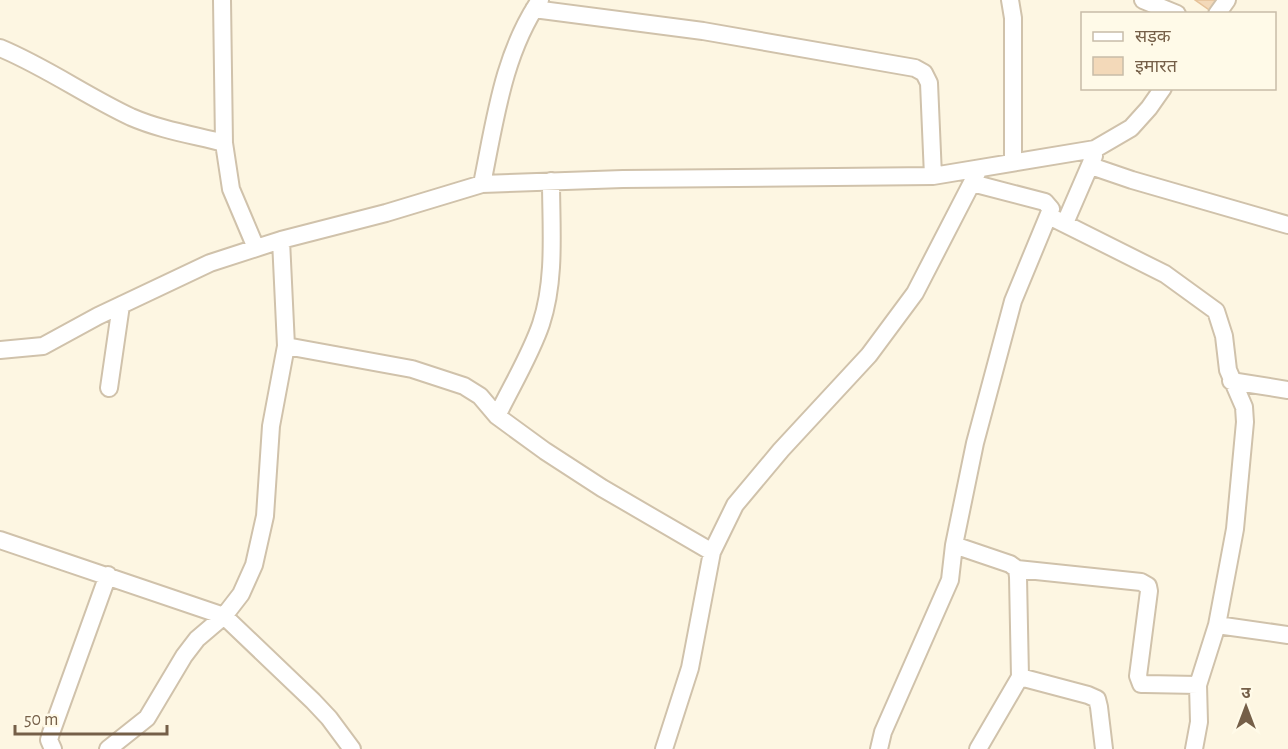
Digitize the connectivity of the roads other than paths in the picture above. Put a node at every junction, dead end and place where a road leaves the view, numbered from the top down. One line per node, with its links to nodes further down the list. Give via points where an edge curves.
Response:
1 (222, 0): 8 (street)
2 (1010, 0): 10 (street)
3 (1143, 0): 5 (street)
4 (537, 4): 12 (street, via 915,68 924,73 929,83); 15 (street, via 515,45 502,86)
5 (1172, 12)
6 (0, 48): 8 (street, via 130,116)
7 (1162, 90): 9 (street, via 1131,128)
8 (224, 143): 20 (street, via 231,189)
9 (1095, 149): 10 (street); 11 (street)
10 (1013, 161): 13 (street)
11 (1091, 166): 17 (street); 18 (street)
12 (933, 176): 13 (street); 14 (street)
13 (975, 176): 16 (street, via 1045,202 1051,208); 30 (street, via 915,293 869,356 781,450 735,506)
14 (551, 181): 15 (street); 27 (street, via 551,258 546,307)
15 (482, 184): 19 (street)
16 (1049, 216): 17 (street); 29 (street, via 1013,301 975,443)
17 (1065, 223): 24 (street, via 1165,274 1216,311)
18 (1288, 225)
19 (281, 240): 20 (street); 22 (street)
20 (256, 248): 21 (street, via 210,263)
21 (121, 305): 23 (street, via 42,346); 25 (street)
22 (285, 346): 27 (street, via 412,369 464,387 480,396); 33 (street, via 271,426 261,536 249,581)
23 (0, 350)
24 (1231, 381): 26 (street); 34 (street, via 1244,407 1245,422 1235,529)
25 (109, 388)
26 (1288, 390)
27 (497, 416): 30 (street, via 602,488)
28 (0, 540): 32 (street)
29 (954, 544): 31 (street); 42 (street, via 950,580)
30 (712, 552): 41 (street, via 690,668)
31 (1017, 569): 36 (street); 37 (street, via 1141,582 1148,586 1140,684)
32 (108, 575): 33 (street); 38 (street, via 51,733)
33 (224, 616): 39 (street, via 184,656 147,718); 40 (street, via 313,700)
34 (1217, 625): 35 (street); 37 (street)
35 (1288, 635)
36 (1020, 677): 43 (street); 44 (street, via 1097,699)
37 (1198, 685): 45 (street, via 1199,722)
38 (53, 749)
39 (108, 749)
40 (352, 749)
41 (664, 749)
42 (879, 749)
43 (978, 749)
44 (1104, 749)
45 (1194, 749)

